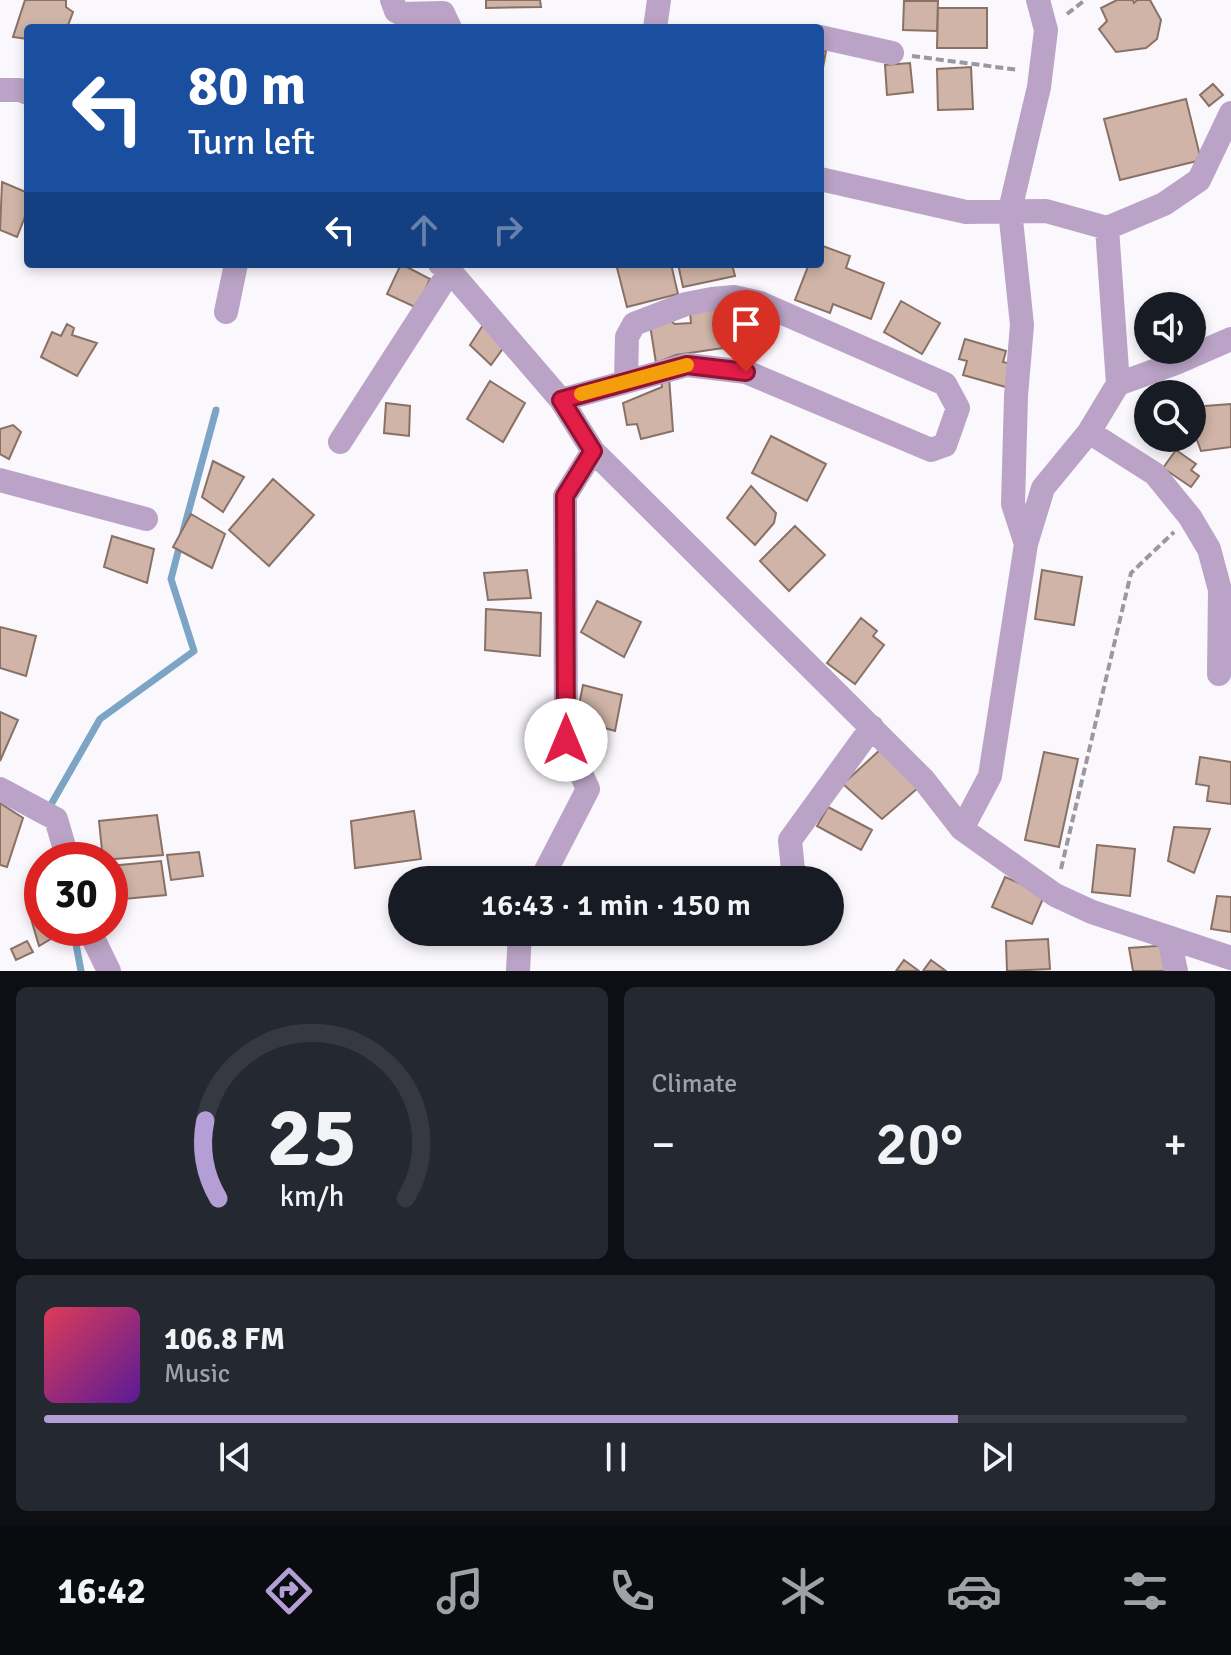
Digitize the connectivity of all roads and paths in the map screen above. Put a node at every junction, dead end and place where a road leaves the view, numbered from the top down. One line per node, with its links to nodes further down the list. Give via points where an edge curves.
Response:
1 (392, 0): 4 (street, via 402,14 443,13)
2 (659, 0): 5 (street)
3 (1038, 0): 8 (street, via 1046,30)
4 (448, 24)
5 (656, 24)
6 (824, 38): 7 (street)
7 (892, 53): 8 (path)
8 (1041, 73): 13 (street)
9 (0, 90): 10 (street)
10 (24, 92)
11 (1231, 113): 14 (street, via 1199,180 1164,204)
12 (824, 180): 13 (street, via 966,212)
13 (1010, 210): 14 (street, via 1046,211); 29 (street, via 1022,325 1013,504)
14 (1107, 228): 21 (street)
15 (235, 268): 18 (street)
16 (444, 268): 24 (street)
17 (446, 268): 22 (street)
18 (226, 312)
19 (1231, 339): 21 (street)
20 (626, 381): 20 (street, via 687,365 746,372 931,450 945,445 958,408 945,384 760,303 734,297 686,304 634,324 627,337); 22 (street)
21 (1118, 384): 23 (street)
22 (561, 400): 25 (street)
23 (1089, 432): 27 (street, via 1155,474); 29 (street, via 1043,488)
24 (340, 442)
25 (593, 451): 31 (street); 35 (street, via 565,496 566,740 588,789)
26 (0, 480): 28 (street)
27 (1190, 517): 30 (street, via 1209,549 1220,590); 37 (path, via 1131,573)
28 (146, 519)
29 (1026, 544): 33 (street, via 990,776)
30 (1219, 674)
31 (872, 727): 33 (street); 36 (street, via 790,840)
32 (0, 789): 34 (street, via 46,813)
33 (962, 829): 37 (street)
34 (60, 842)
35 (548, 866)
36 (793, 866)
37 (1055, 895): 38 (street)
38 (1169, 939): 41 (street); 44 (street)
39 (97, 946): 42 (street)
40 (519, 946): 43 (street)
41 (1231, 958)
42 (109, 971)
43 (518, 971)
44 (1176, 971)

